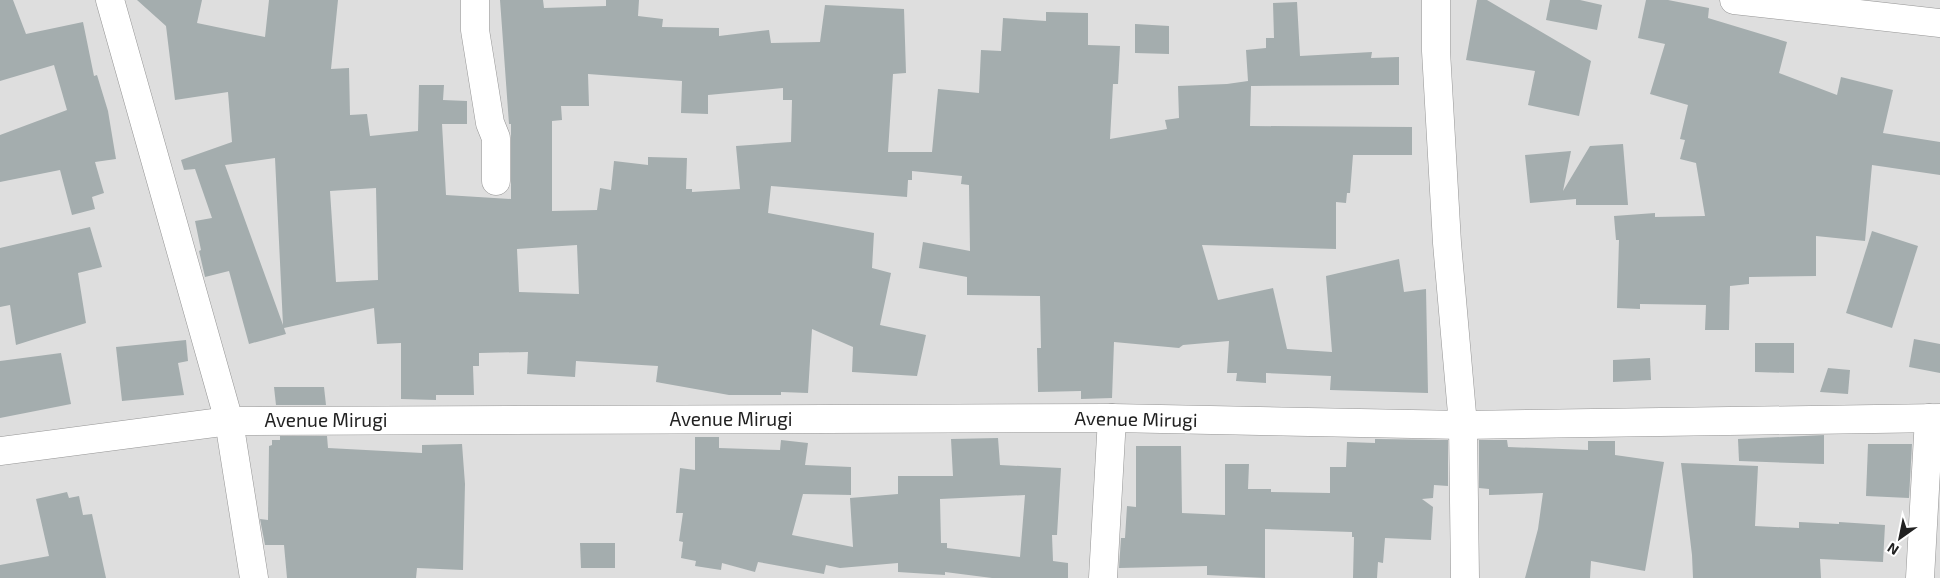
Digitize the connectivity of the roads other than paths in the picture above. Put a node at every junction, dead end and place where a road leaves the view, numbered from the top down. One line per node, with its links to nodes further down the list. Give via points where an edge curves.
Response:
1 (110, 0): 9 (street)
2 (475, 0): 6 (street, via 475,30 490,123 496,138)
3 (1436, 0): 10 (street, via 1446,243)
4 (1734, 0): 5 (street)
5 (1940, 23)
6 (496, 181)
7 (1112, 418): 9 (street, Avenue Mirugi); 10 (street, Avenue Mirugi); 13 (street)
8 (1935, 418): 10 (street, Avenue Mirugi); 15 (street)
9 (229, 421): 11 (street, Avenue Mirugi); 12 (street)
10 (1463, 425): 14 (street)
11 (0, 451)
12 (254, 578)
13 (1103, 578)
14 (1465, 578)
15 (1920, 578)

